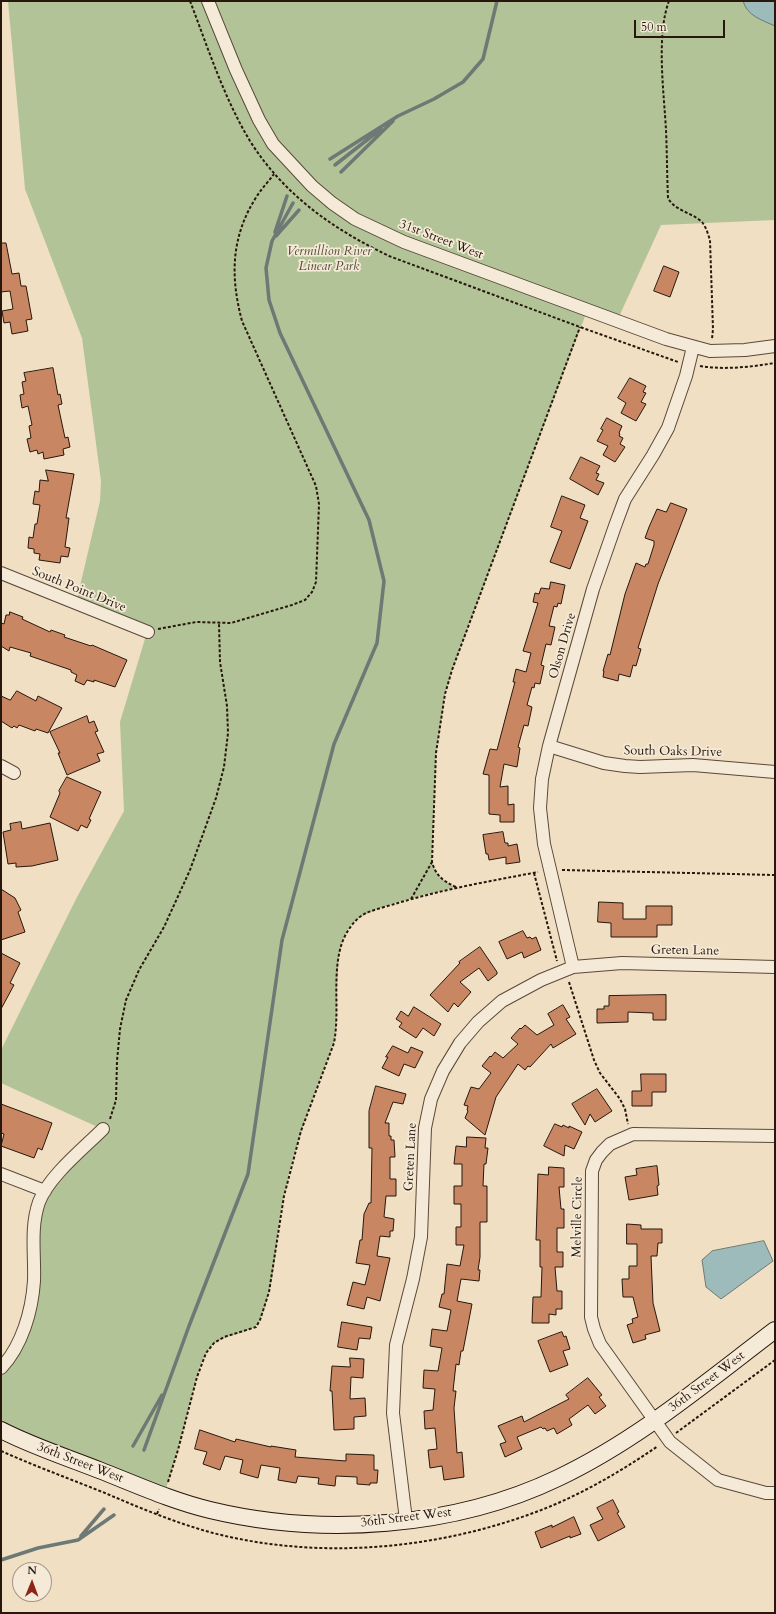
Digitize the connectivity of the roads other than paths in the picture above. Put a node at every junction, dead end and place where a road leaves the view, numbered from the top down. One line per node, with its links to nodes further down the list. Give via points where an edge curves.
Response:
1 (208, 1): 3 (street, 31st Street West, via 236,70 273,144 312,186 332,203 356,219 404,242)
2 (775, 346): 3 (street, 31st Street West, via 745,350 710,350)
3 (693, 347): 6 (street, Olson Drive, via 668,428 625,499 615,526 593,588)
4 (1, 574): 5 (street, South Point Drive)
5 (148, 632)
6 (549, 746): 8 (street, South Oaks Drive, via 604,763 625,766 693,764); 11 (street, Olson Drive, via 542,779 540,808 544,844)
7 (1, 766): 9 (street)
8 (775, 772)
9 (14, 773)
10 (775, 967): 11 (street, Greten Lane, via 622,963)
11 (568, 969): 21 (street, Greten Lane, via 502,1001 478,1022 460,1043 431,1098 425,1128 420,1237 413,1279 396,1345 393,1413)
12 (102, 1129): 15 (street)
13 (775, 1136): 18 (street, Melville Circle, via 633,1134 610,1144 596,1160 592,1171 591,1317 600,1344)
14 (1, 1174): 15 (street)
15 (45, 1191): 17 (street, via 39,1202 34,1225 34,1281 29,1314 19,1340)
16 (775, 1330): 18 (street, 36th Street West)
17 (1, 1368)
18 (654, 1422): 20 (street, Melville Circle, via 670,1442 718,1480); 21 (street, 36th Street West, via 606,1452 532,1489 479,1507)
19 (1, 1430): 21 (street, 36th Street West, via 164,1495 209,1510 263,1521 319,1525)
20 (775, 1493)
21 (406, 1520)

